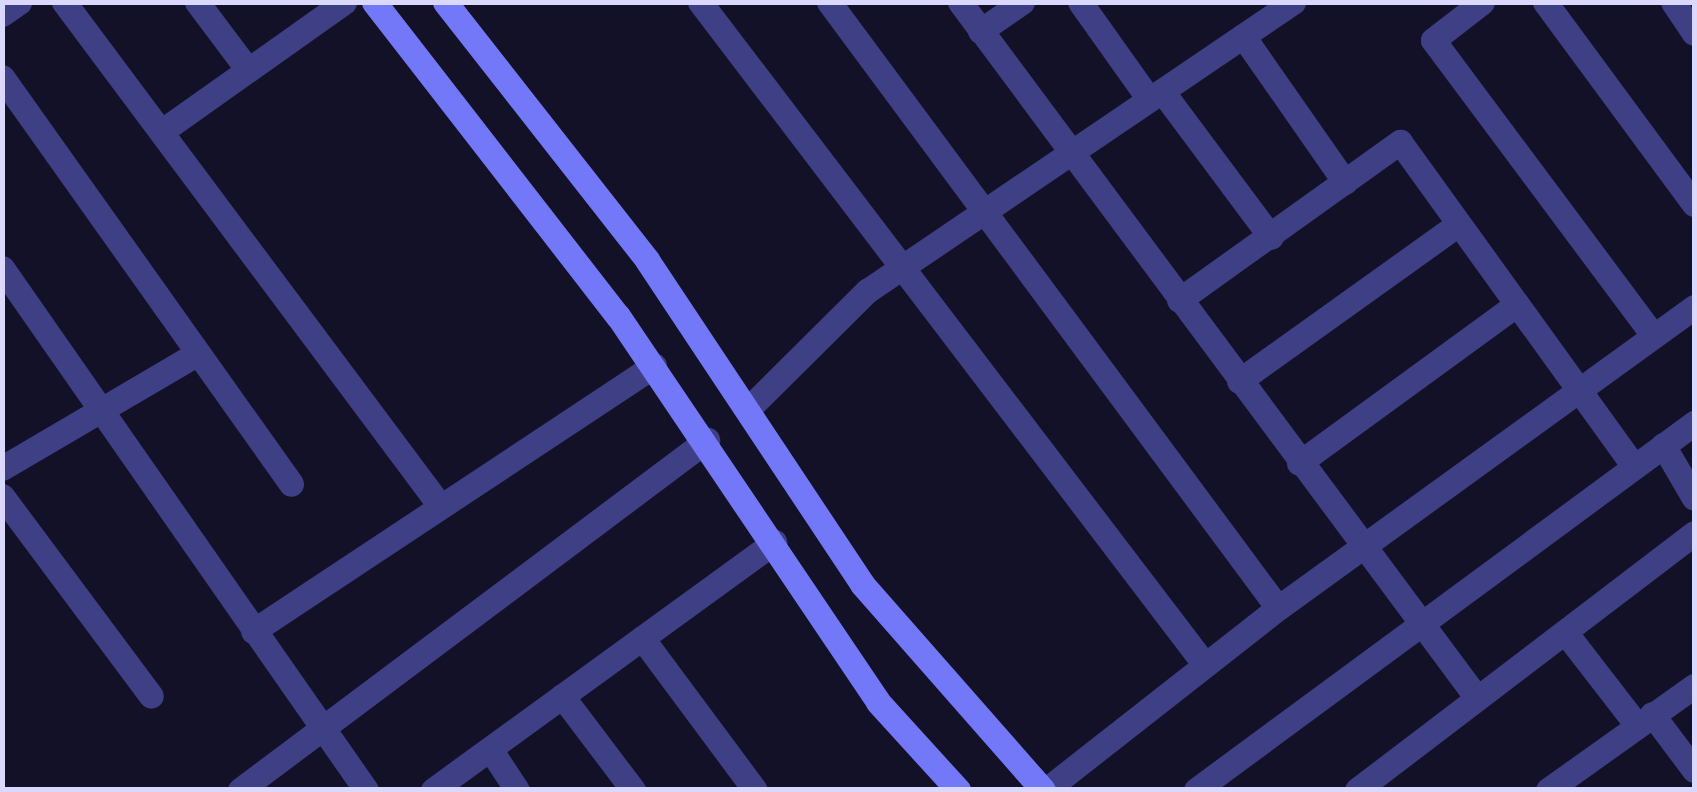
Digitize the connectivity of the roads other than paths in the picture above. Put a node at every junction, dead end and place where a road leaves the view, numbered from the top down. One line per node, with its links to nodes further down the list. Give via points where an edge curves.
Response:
1 (19, 2): 16 (street)
2 (64, 2): 23 (street)
3 (197, 2): 20 (street)
4 (344, 2): 20 (street)
5 (374, 2): 37 (main road)
6 (445, 2): 40 (main road, via 646,260)
7 (700, 2): 31 (street)
8 (828, 2): 27 (street)
9 (960, 2): 17 (street)
10 (1022, 2): 17 (street)
11 (1080, 2): 22 (street)
12 (1482, 2): 35 (street, via 1433,40)
13 (1545, 2): 26 (street)
14 (1673, 2): 18 (street)
15 (1293, 3): 19 (street)
16 (2, 14)
17 (980, 31): 24 (street)
18 (1694, 33)
19 (1244, 36): 22 (street); 25 (street)
20 (248, 70): 23 (street)
21 (2, 77): 36 (street)
22 (1156, 95): 24 (street); 29 (street)
23 (162, 131): 51 (street)
24 (1069, 153): 27 (street); 32 (street)
25 (1345, 182): 28 (street, via 1400,142); 29 (street)
26 (1694, 204)
27 (982, 212): 31 (street); 55 (street)
28 (1458, 224): 33 (street); 38 (street)
29 (1270, 237): 32 (street)
30 (2, 268): 41 (street)
31 (900, 269): 40 (street, via 867,291); 60 (street)
32 (1180, 300): 38 (street)
33 (1516, 305): 39 (street); 45 (street)
34 (1694, 307): 35 (street)
35 (1654, 336): 39 (street)
36 (198, 353): 41 (street); 48 (street)
37 (654, 366): 43 (main road); 51 (street)
38 (1239, 381): 45 (street)
39 (1578, 391): 46 (street); 54 (street)
40 (748, 409): 76 (main road, via 862,584)
41 (101, 410): 47 (street); 57 (street)
42 (1694, 422): 44 (street)
43 (707, 440): 53 (main road); 66 (street)
44 (1664, 445): 46 (street); 50 (street)
45 (1299, 463): 54 (street)
46 (1634, 467): 56 (street)
47 (2, 468)
48 (292, 484)
49 (2, 496): 62 (street)
50 (1694, 498)
51 (438, 503): 57 (street)
52 (1694, 533): 58 (street)
53 (774, 542): 59 (street); 75 (main road, via 878,702)
54 (1362, 547): 55 (street); 56 (street)
55 (1278, 608): 60 (street)
56 (1418, 625): 64 (street); 77 (street)
57 (254, 631): 66 (street)
58 (1565, 632): 64 (street); 65 (street)
59 (642, 638): 63 (street); 74 (street)
60 (1206, 664): 76 (street)
61 (1694, 686): 65 (street)
62 (151, 696)
63 (562, 696): 67 (street); 73 (street)
64 (1477, 698): 78 (street)
65 (1644, 719): 68 (street); 79 (street)
66 (321, 728): 69 (street); 70 (street)
67 (490, 749): 71 (street); 72 (street)
68 (1694, 770)
69 (240, 790)
70 (366, 790)
71 (433, 790)
72 (517, 790)
73 (633, 790)
74 (754, 790)
75 (958, 790)
76 (1045, 790)
77 (1196, 790)
78 (1357, 790)
79 (1548, 790)

